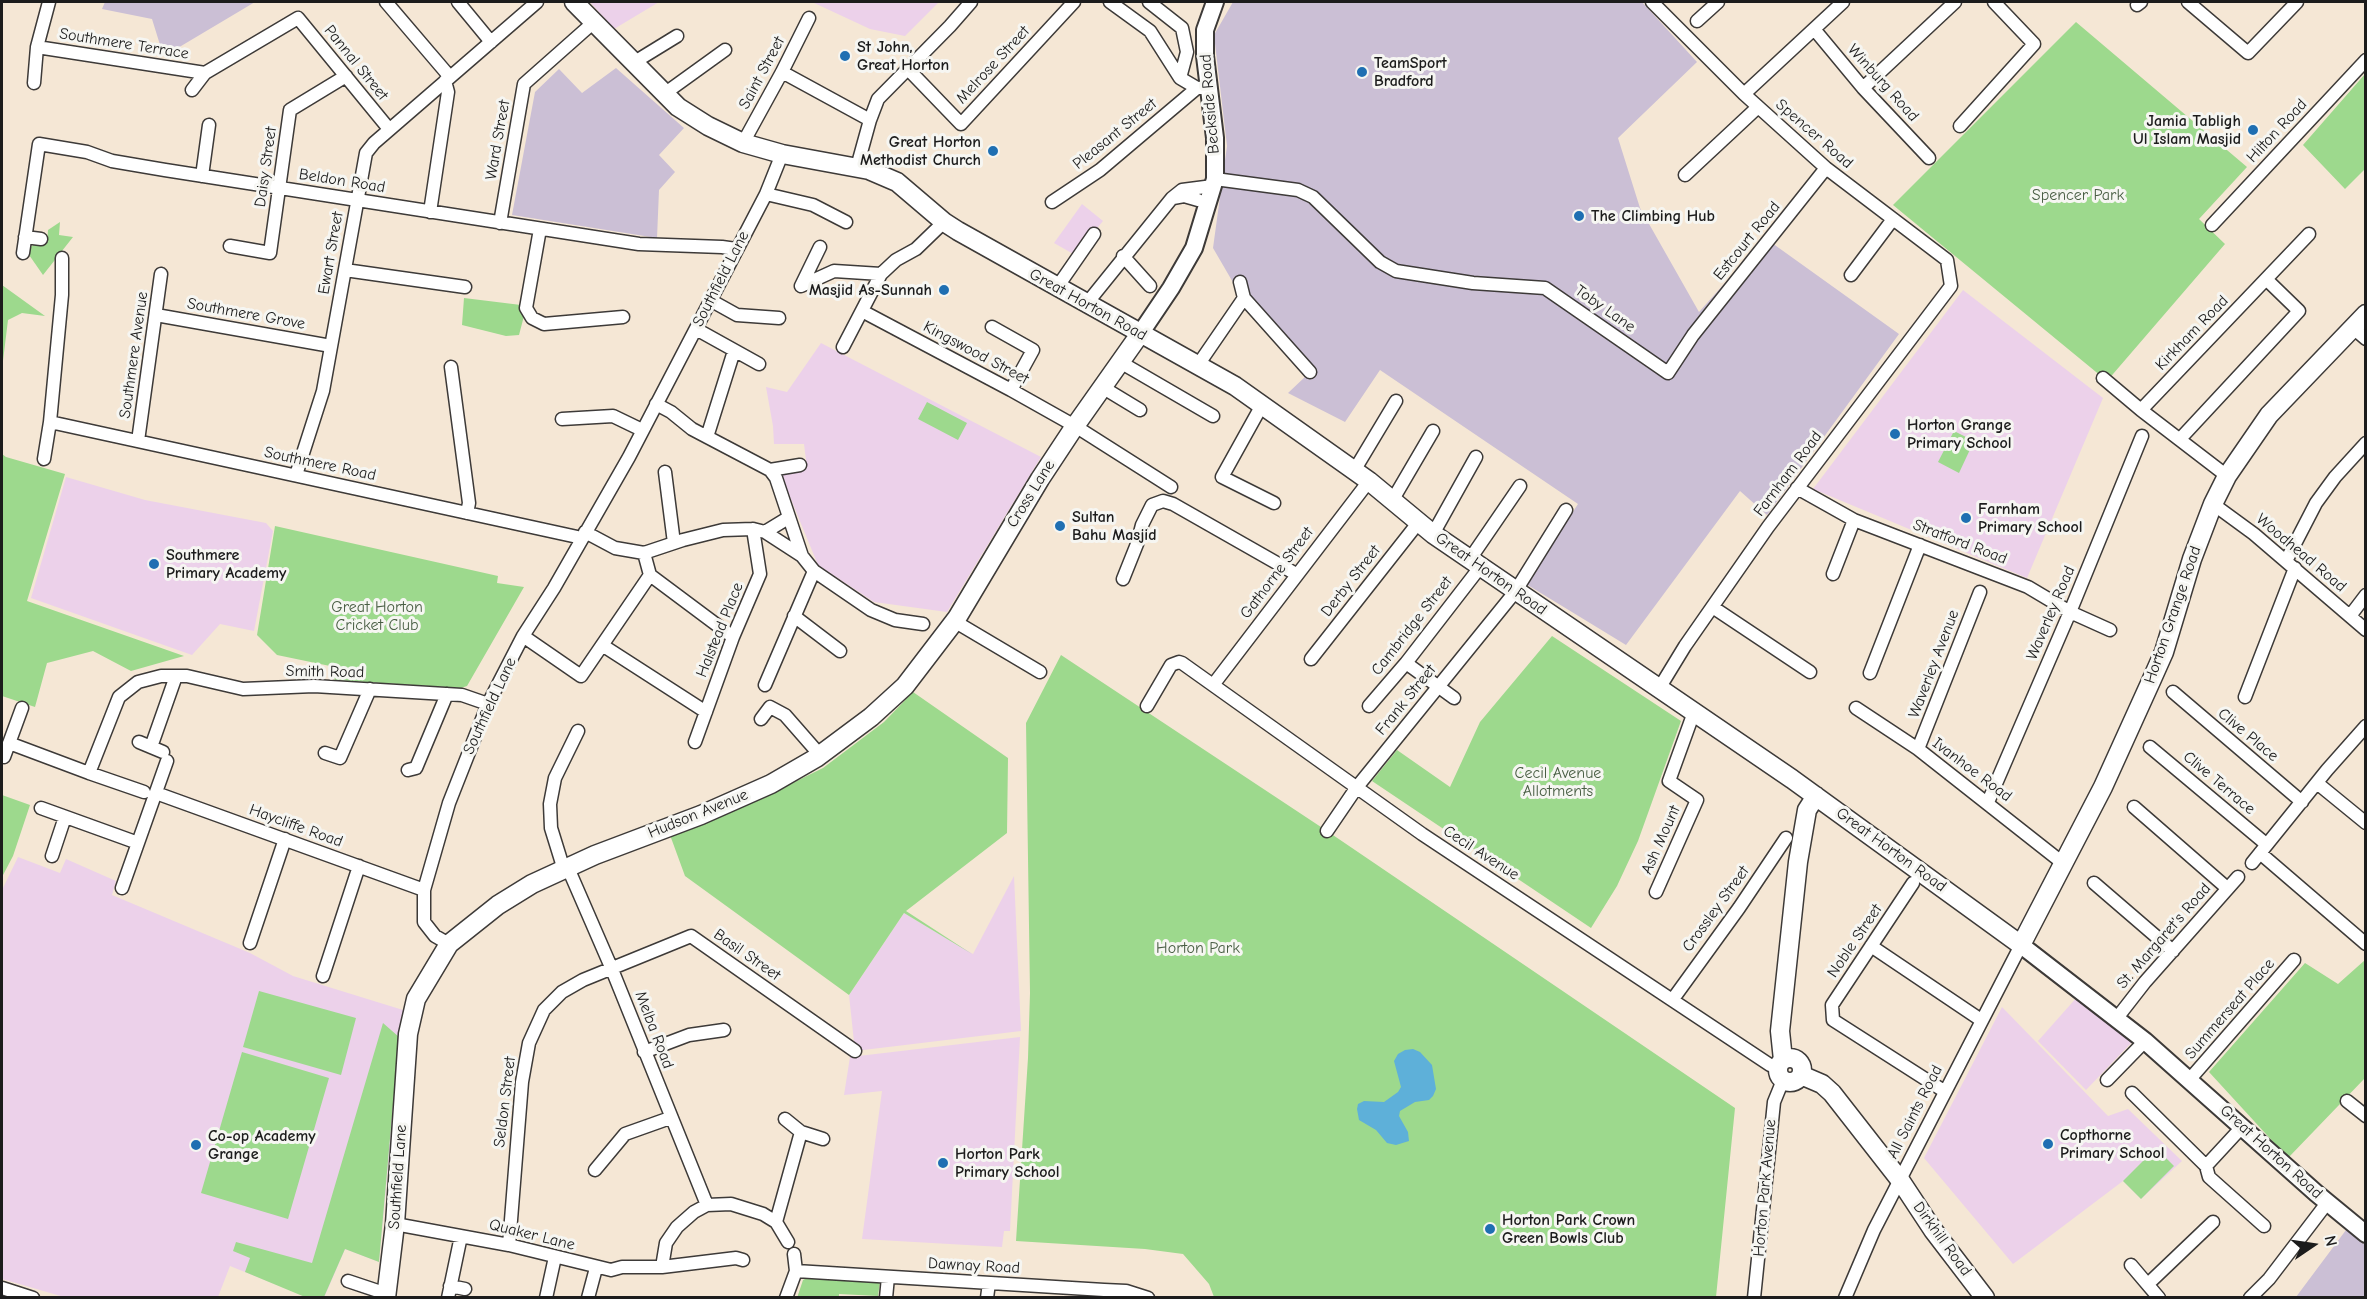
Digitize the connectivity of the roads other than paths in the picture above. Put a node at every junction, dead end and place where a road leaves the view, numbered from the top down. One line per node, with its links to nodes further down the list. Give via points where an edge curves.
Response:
1 (49, 2): 24 (street)
2 (386, 2): 33 (street)
3 (458, 2): 23 (street)
4 (537, 2): 23 (street, Ewart Street)
5 (574, 2): 20 (main road, Great Horton Road)
6 (971, 2): 28 (street)
7 (1074, 2): 28 (street, Melrose Street, via 961,124)
8 (1110, 2): 32 (street, via 1150,31)
9 (1149, 2): 32 (street, via 1182,28 1188,52)
10 (1215, 2): 35 (street, Beckside Road, via 1205,30)
11 (1652, 2): 39 (street, Spencer Road)
12 (1718, 2): 19 (street)
13 (1843, 2): 21 (street)
14 (1955, 2): 36 (street)
15 (1994, 2): 43 (street, via 2034,44)
16 (2188, 2): 17 (street, via 2245,52 2250,52)
17 (2297, 2)
18 (809, 18): 29 (street, Saint Street)
19 (1697, 21)
20 (594, 22): 27 (main road, Great Horton Road); 63 (street, Ward Street, via 524,84)
21 (1814, 29): 36 (street, Winburg Road); 39 (street)
22 (676, 36): 27 (street)
23 (491, 42): 33 (street, Ewart Street)
24 (37, 47): 30 (street, Southmere Terrace); 34 (street)
25 (725, 50): 38 (street)
26 (2366, 60): 64 (street, Hilton Road)
27 (633, 63): 38 (main road, Great Horton Road)
28 (908, 68): 41 (street, via 878,99)
29 (782, 72): 41 (street); 45 (street, Saint Street)
30 (205, 74): 31 (street, Pannal Street, via 298,18); 37 (street)
31 (346, 76): 44 (street, Pannal Street); 53 (street, Daisy Street, via 290,110)
32 (1180, 78): 35 (street)
33 (448, 79): 44 (street, Ewart Street); 59 (street)
34 (34, 83)
35 (1203, 88): 52 (street, Beckside Road, via 1215,138); 58 (street, Pleasant Street, via 1100,170)
36 (1863, 88): 47 (street, Winburg Road)
37 (192, 90)
38 (664, 94): 45 (main road, Great Horton Road, via 694,117)
39 (1744, 94): 40 (street, Spencer Road)
40 (1758, 107): 49 (street, Spencer Road); 50 (street)
41 (870, 120): 48 (street)
42 (209, 126): 51 (street)
43 (1960, 126)
44 (389, 129): 56 (street, Ewart Street, via 366,153)
45 (743, 143): 46 (main road, Great Horton Road)
46 (782, 154): 48 (main road, Great Horton Road); 54 (street, Southfield Lane)
47 (1929, 158)
48 (856, 167): 62 (main road, Great Horton Road, via 897,182)
49 (1826, 168): 60 (street, Spencer Road); 98 (street, Estcourt Road)
50 (1685, 175)
51 (202, 176): 53 (street, Beldon Road); 68 (street, Beldon Road, via 39,144)
52 (1214, 182): 55 (street, via 1182,190); 97 (street, Beckside Road, via 1194,248); 98 (street, Toby Lane, via 1298,190 1313,197 1380,262 1396,271 1473,283 1545,288 1668,373)
53 (280, 188): 56 (street, Beldon Road); 70 (street, Daisy Street, via 270,252)
54 (765, 194): 61 (street, via 813,204); 72 (street, Southfield Lane)
55 (1172, 198): 57 (street); 74 (street)
56 (358, 200): 59 (street, Beldon Road); 76 (street, Ewart Street)
57 (1198, 200)
58 (1052, 202)
59 (430, 212): 63 (street, Beldon Road)
60 (1893, 219): 79 (street); 84 (street, Spencer Road, via 1947,260)
61 (846, 222)
62 (944, 222): 78 (street); 82 (main road, Great Horton Road)
63 (500, 223): 65 (street, Beldon Road)
64 (2212, 225)
65 (540, 229): 72 (street, Beldon Road, via 639,244); 92 (street, via 526,308 532,318 544,324)
66 (1094, 234): 82 (street)
67 (2309, 234): 80 (street, Kirkham Road)
68 (25, 237): 69 (street); 73 (street, Beldon Road)
69 (41, 239)
70 (230, 246)
71 (820, 247): 78 (street, via 801,286 834,271)
72 (736, 249): 87 (street, Southfield Lane)
73 (22, 253)
74 (1123, 256): 83 (street); 88 (street)
75 (62, 258): 117 (street)
76 (345, 270): 85 (street); 99 (street, Ewart Street)
77 (162, 274): 91 (street, Southmere Avenue)
78 (881, 274): 89 (street)
79 (1851, 275)
80 (2266, 279): 114 (street, Kirkham Road); 123 (street, via 2299,311)
81 (1240, 282): 86 (street)
82 (1058, 286): 88 (main road, Great Horton Road)
83 (1150, 286)
84 (1951, 286): 136 (street, Farnham Road)
85 (465, 287)
86 (1244, 298): 104 (street); 106 (street)
87 (710, 300): 93 (street, via 737,315); 95 (street, Southfield Lane)
88 (1088, 302): 97 (main road, Great Horton Road)
89 (862, 311): 100 (street); 109 (street, Kingswood Street)
90 (2366, 314): 96 (main road, Horton Grange Road)
91 (156, 315): 99 (street, Southmere Grove); 124 (street, Southmere Avenue)
92 (623, 317)
93 (779, 318)
94 (992, 327): 109 (street, via 1033,350)
95 (696, 329): 101 (street); 111 (street, Southfield Lane)
96 (2359, 333): 133 (main road, Horton Grange Road, via 2269,415)
97 (1140, 334): 102 (main road, Cross Lane); 104 (main road, Great Horton Road)
98 (1693, 335)
99 (332, 346): 131 (street, Ewart Street, via 323,391)
100 (843, 347)
101 (734, 351): 103 (street); 122 (street)
102 (1119, 362): 108 (main road, Cross Lane); 115 (street)
103 (759, 364)
104 (1198, 365): 112 (main road, Great Horton Road)
105 (452, 367): 141 (street, via 469,503)
106 (1310, 372)
107 (2103, 378): 114 (street)
108 (1102, 387): 113 (street); 118 (main road, Cross Lane)
109 (1011, 390): 118 (street, Kingswood Street)
110 (1396, 401): 132 (street, Gathorne Street)
111 (656, 404): 119 (street, Southfield Lane); 122 (street)
112 (1263, 405): 132 (main road, Great Horton Road); 138 (street, via 1222,477)
113 (1140, 410)
114 (2141, 410): 123 (street)
115 (1213, 416)
116 (562, 419): 119 (street, via 613,416)
117 (50, 422): 124 (street, Southmere Road); 127 (street)
118 (1075, 426): 135 (street, Kingswood Street); 165 (main road, Cross Lane)
119 (642, 430): 146 (street, Southfield Lane)
120 (1433, 431): 137 (street)
121 (2142, 436): 162 (street, Waverley Road)
122 (707, 437): 129 (street)
123 (2180, 439): 133 (street)
124 (138, 441): 131 (street, Southmere Road)
125 (2366, 443): 152 (street, via 2316,503)
126 (1476, 457): 144 (street, Derby Street)
127 (44, 459)
128 (800, 465): 129 (street)
129 (770, 470): 142 (street)
130 (665, 472): 147 (street)
131 (296, 475): 141 (street, Southmere Road)
132 (1361, 476): 137 (main road, Great Horton Road); 154 (street, Gathorne Street)
133 (2227, 476): 139 (main road, Horton Grange Road)
134 (1520, 486): 151 (street, Cambridge Street)
135 (1171, 487)
136 (1797, 488): 143 (street, Stratford Road); 161 (street, Farnham Road)
137 (1392, 501): 144 (main road, Great Horton Road)
138 (1274, 503)
139 (2213, 504): 152 (street, Woodhead Road); 226 (main road, Horton Grange Road, via 2164,652)
140 (1566, 510): 158 (street, Frank Street)
141 (467, 513): 146 (street, Southmere Road)
142 (788, 518): 145 (street); 150 (street)
143 (1854, 520): 148 (street, Stratford Road); 155 (street)
144 (1425, 528): 151 (main road, Great Horton Road); 174 (street, Derby Street)
145 (759, 531): 147 (street, via 723,530); 150 (street); 170 (street, Halstead Place, via 760,574)
146 (584, 535): 149 (street, via 615,549); 169 (street, Southfield Lane)
147 (674, 543): 149 (street)
148 (1920, 545): 162 (street, Stratford Road, via 2028,587); 178 (street)
149 (644, 553): 156 (street)
150 (802, 556): 153 (street)
151 (1475, 562): 158 (main road, Great Horton Road); 175 (street, Cambridge Street)
152 (2290, 565): 164 (street, Woodhead Road); 187 (street)
153 (814, 571): 163 (street); 166 (street, via 871,610 896,620)
154 (1296, 574): 157 (street, via 1163,501 1152,505); 181 (street, Gathorne Street)
155 (1833, 574)
156 (650, 575): 170 (street); 171 (street)
157 (1123, 579)
158 (1515, 592): 182 (street, Frank Street); 183 (main road, Great Horton Road)
159 (1980, 592): 203 (street, Waverley Avenue)
160 (2366, 595): 164 (street)
161 (1714, 608): 177 (street); 183 (street, Farnham Road)
162 (2070, 612): 167 (street, Stratford Road); 213 (street, Waverley Road)
163 (794, 616): 172 (street); 180 (street)
164 (2350, 616): 168 (street, Woodhead Road)
165 (954, 621): 173 (main road, Cross Lane); 176 (street)
166 (923, 624)
167 (2110, 630)
168 (2366, 630)
169 (523, 636): 171 (street, via 581,676); 189 (street, Southfield Lane)
170 (733, 637): 194 (street, Halstead Place)
171 (602, 645): 194 (street)
172 (840, 651)
173 (928, 657): 206 (main road, Hudson Avenue, via 905,686 871,717)
174 (1311, 659)
175 (1406, 663): 182 (street); 191 (street, Cambridge Street)
176 (1040, 672)
177 (1810, 672)
178 (1870, 673)
179 (176, 676): 184 (street, Smith Road, via 243,689); 205 (street); 209 (street, Smith Road, via 138,682 119,697)
180 (765, 685)
181 (1213, 685): 190 (street, Cecil Avenue, via 1179,662 1171,664); 211 (street, Cecil Avenue)
182 (1438, 685): 188 (street); 211 (street, Frank Street)
183 (1659, 687): 195 (main road, Great Horton Road)
184 (370, 689): 186 (street, Smith Road); 204 (street, via 340,758)
185 (2173, 692): 214 (street, Clive Place)
186 (447, 694): 189 (street, Smith Road); 208 (street, via 416,768)
187 (2245, 697)
188 (1454, 698)
189 (488, 704): 234 (street, Southfield Lane, via 449,803)
190 (1147, 706)
191 (1369, 706)
192 (22, 708): 201 (street)
193 (1856, 708): 203 (street, Ivanhoe Road)
194 (706, 712): 200 (street, Halstead Place)
195 (1694, 712): 215 (main road, Great Horton Road); 235 (street, Ash Mount, via 1669,781 1697,800)
196 (761, 719): 206 (street, via 770,707 785,715)
197 (2366, 726): 210 (street)
198 (578, 731): 228 (street, Melba Road, via 555,778 550,804 551,828)
199 (139, 742): 205 (street)
200 (695, 742)
201 (9, 743): 207 (street); 209 (street, Haycliffe Road)
202 (2150, 747): 224 (street, Clive Terrace)
203 (1918, 749): 213 (street, Ivanhoe Road)
204 (325, 753)
205 (161, 754): 212 (street)
206 (820, 755): 228 (main road, Hudson Avenue, via 771,784)
207 (4, 758)
208 (408, 770)
209 (89, 773): 212 (street, Haycliffe Road)
210 (2318, 783): 214 (street); 219 (street)
211 (1357, 788): 220 (street, Frank Street); 245 (street, Cecil Avenue)
212 (150, 792): 222 (street, Haycliffe Road); 223 (street)
213 (1988, 802): 226 (street, Ivanhoe Road)
214 (2302, 802): 224 (street)
215 (1812, 803): 239 (main road, Great Horton Road, via 1835,810); 252 (main road, Horton Park Avenue, via 1798,862 1780,1031)
216 (2134, 807): 233 (street)
217 (41, 808): 218 (street)
218 (65, 817): 223 (street); 225 (street)
219 (2366, 823)
220 (1327, 831)
221 (1786, 838): 245 (street, Crossley Street)
222 (285, 839): 227 (street, Haycliffe Road); 236 (street)
223 (138, 843): 232 (street)
224 (2259, 853): 238 (street, Clive Terrace)
225 (52, 856)
226 (2064, 864): 239 (main road, Horton Grange Road)
227 (359, 866): 234 (street, Haycliffe Road); 244 (street)
228 (566, 869): 237 (main road, Hudson Avenue, via 498,905); 243 (street, Melba Road)
229 (2238, 877): 233 (street, St. Margaret's Road)
230 (1913, 883): 240 (street, Noble Street)
231 (2094, 883): 241 (street)
232 (122, 888)
233 (2227, 888): 241 (street, St. Margaret's Road)
234 (424, 890): 237 (street, Southfield Lane, via 424,922 435,936)
235 (1656, 892)
236 (250, 943)
237 (449, 944): 271 (main road, Southfield Lane, via 416,999 408,1034)
238 (2366, 944)
239 (2021, 945): 246 (street, Great Horton Road); 247 (street, All Saints Road)
240 (1870, 946): 247 (street); 255 (street, Noble Street, via 1832,1005 1833,1020)
241 (2174, 951): 246 (street, St. Margaret's Road)
242 (2294, 960): 253 (street, Summerseat Place)
243 (611, 967): 250 (street, Basil Street, via 691,936); 251 (street, Melba Road); 276 (street, Seldon Street, via 562,992 544,1010 529,1043 522,1082)
244 (323, 976)
245 (1673, 999): 252 (street, Cecil Avenue)
246 (2117, 1018): 249 (street, Great Horton Road)
247 (1981, 1020): 255 (street, All Saints Road)
248 (724, 1030): 251 (street, via 689,1035)
249 (2145, 1041): 253 (street, Great Horton Road); 254 (street)
250 (855, 1051)
251 (644, 1052): 259 (street, Melba Road)
252 (1785, 1068): 266 (main road, Dirkhill Road, via 1822,1084 1832,1093); 301 (street, Horton Park Avenue, via 1774,1102)
253 (2190, 1079): 261 (street, Great Horton Road)
254 (2107, 1080)
255 (1944, 1091): 266 (street, All Saints Road)
256 (2133, 1093): 264 (street)
257 (2347, 1101): 258 (street)
258 (2366, 1116)
259 (670, 1118): 265 (street, via 626,1134); 268 (street, Melba Road)
260 (785, 1119): 262 (street)
261 (2242, 1127): 264 (street); 267 (street, Great Horton Road)
262 (801, 1132): 263 (street); 269 (street)
263 (823, 1139)
264 (2206, 1166): 272 (street, via 2210,1177)
265 (595, 1170)
266 (1900, 1180): 302 (street, All Saints Road); 303 (main road, Dirkhill Road)
267 (2327, 1203): 273 (street, Great Horton Road); 305 (street)
268 (707, 1206): 269 (street, via 743,1206); 281 (street, via 677,1227 666,1243)
269 (776, 1222): 275 (street)
270 (2213, 1222): 287 (street)
271 (395, 1224): 274 (street, Quaker Lane); 293 (main road, Southfield Lane)
272 (2264, 1226)
273 (2366, 1234)
274 (461, 1236): 276 (street, Quaker Lane); 291 (street)
275 (788, 1242)
276 (509, 1245): 278 (street, Quaker Lane)
277 (794, 1254): 283 (street)
278 (555, 1257): 282 (street, Quaker Lane); 295 (street)
279 (743, 1260): 281 (street, Quaker Lane)
280 (2131, 1265): 287 (street)
281 (663, 1267): 282 (street, Quaker Lane)
282 (596, 1268): 296 (street)
283 (796, 1271): 284 (street, Dawnay Road); 297 (street)
284 (888, 1277): 286 (street, Dawnay Road); 298 (street)
285 (348, 1281): 290 (street)
286 (989, 1283): 292 (street, Dawnay Road); 299 (street)
287 (2148, 1284): 304 (street)
288 (2, 1288): 294 (street)
289 (465, 1289): 291 (street)
290 (365, 1292): 293 (street)
291 (449, 1292)
292 (1075, 1293): 300 (street, Dawnay Road, via 1126,1292)
293 (386, 1296)
294 (33, 1298)
295 (546, 1298)
296 (588, 1298)
297 (786, 1298)
298 (886, 1298)
299 (987, 1298)
300 (1149, 1298)
301 (1754, 1298)
302 (1845, 1298)
303 (1985, 1298)
304 (2159, 1298)
305 (2250, 1298)

